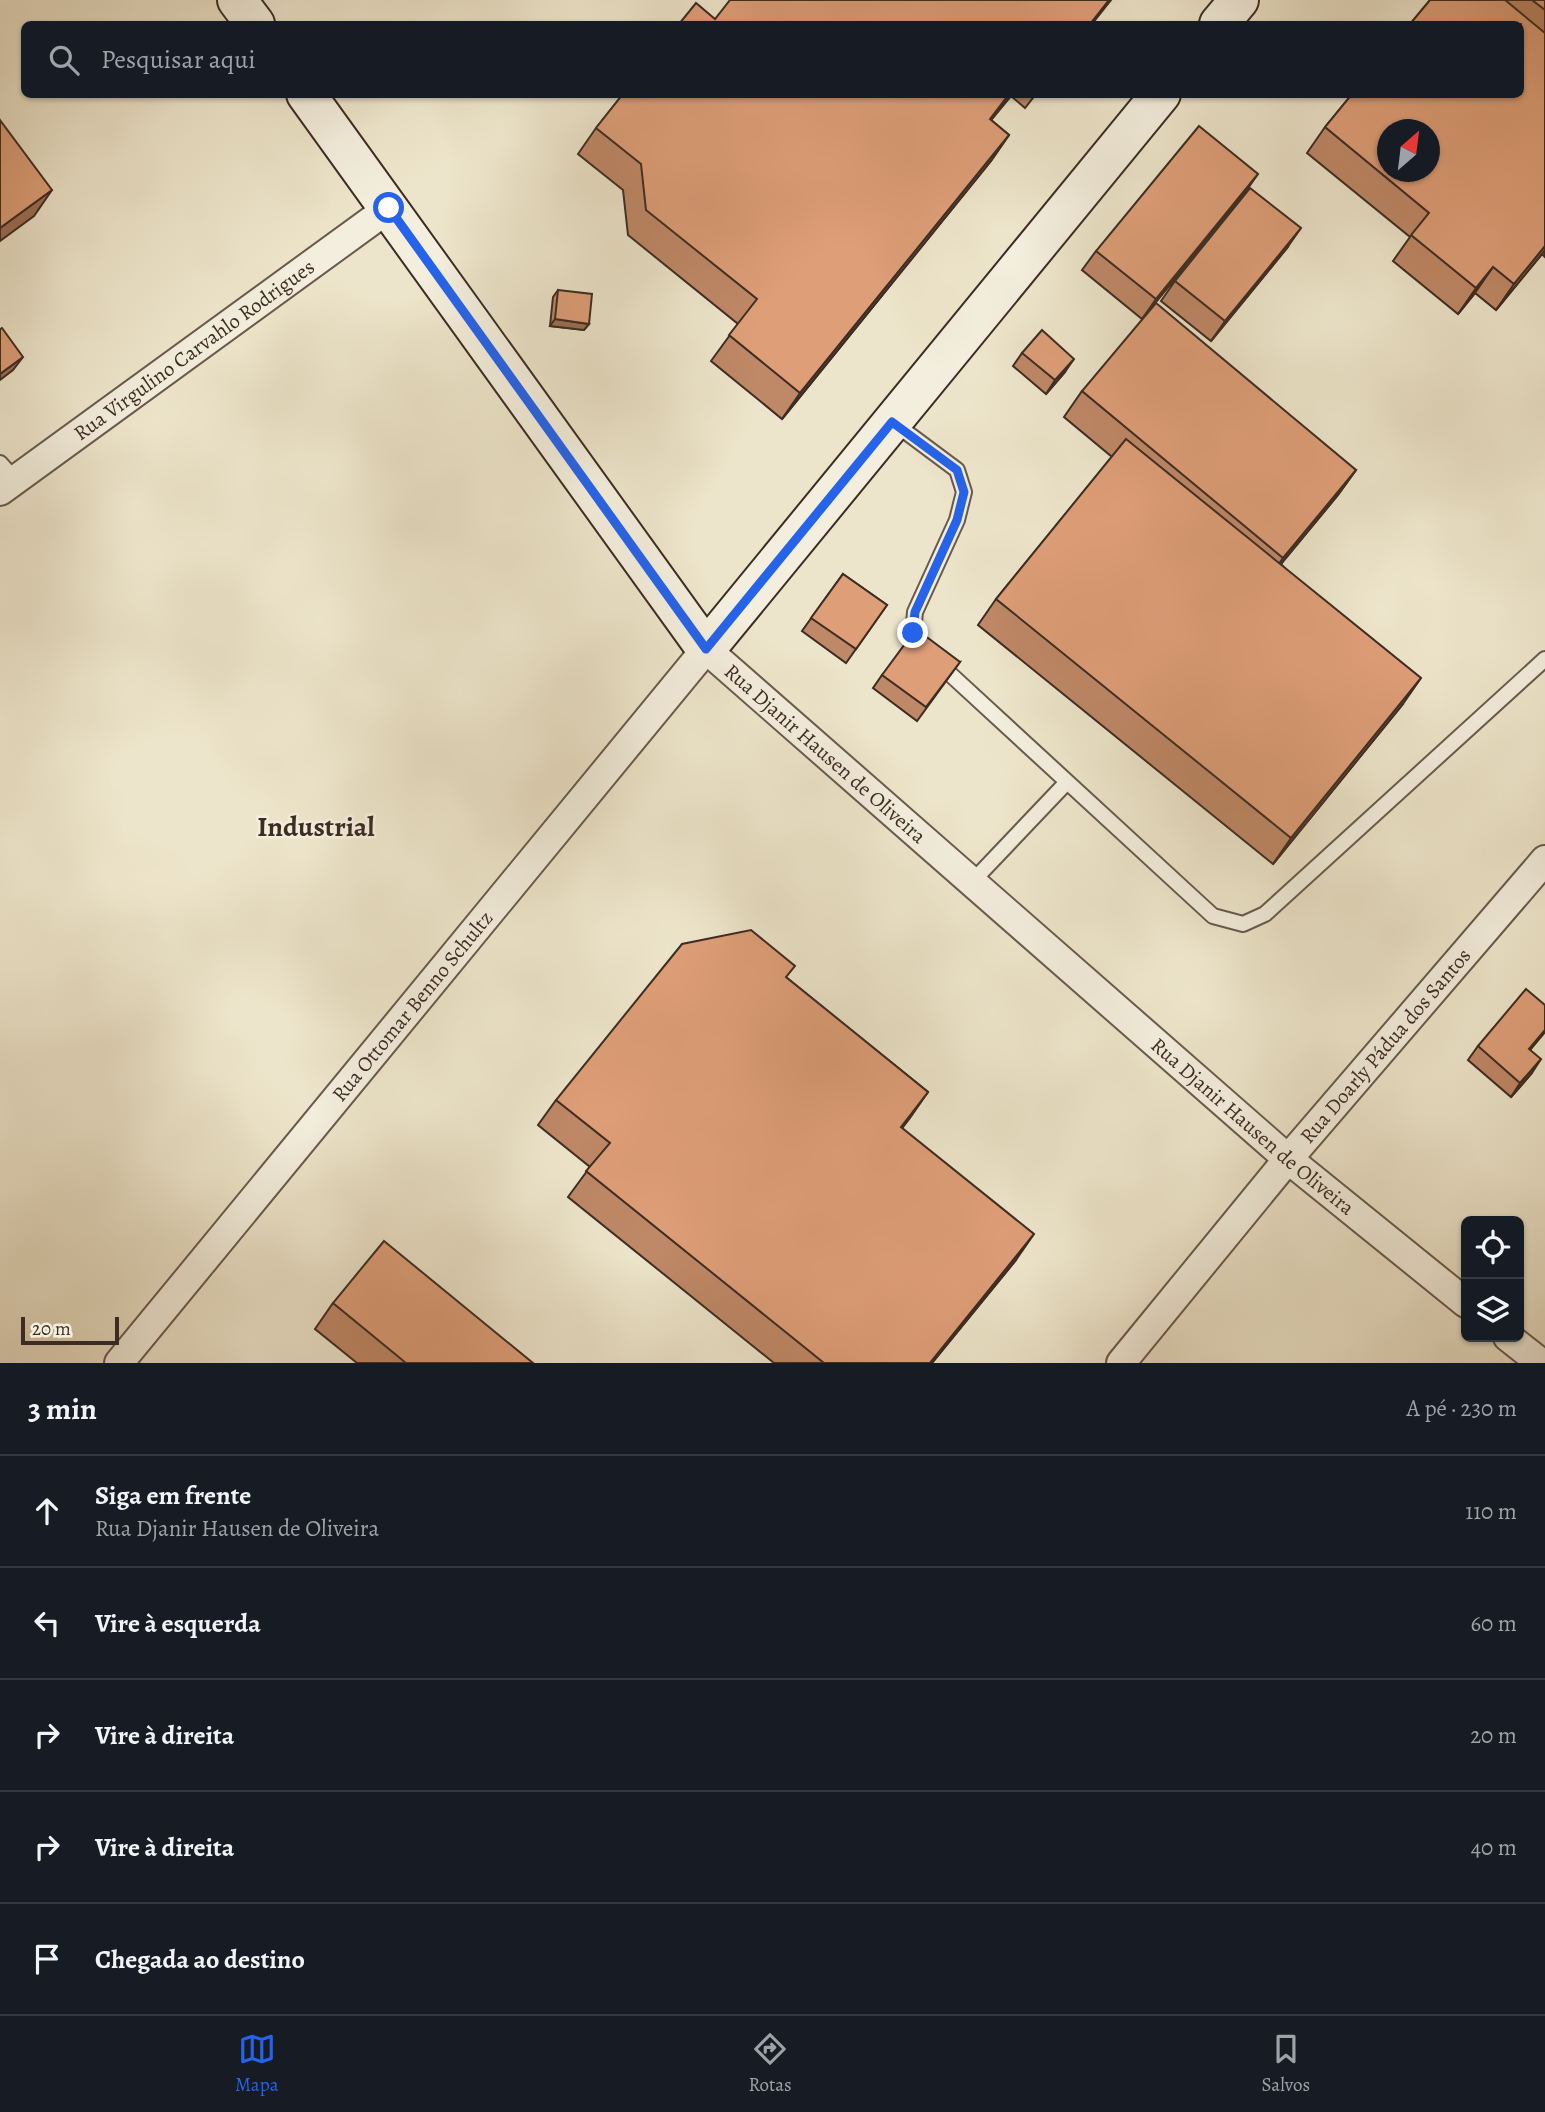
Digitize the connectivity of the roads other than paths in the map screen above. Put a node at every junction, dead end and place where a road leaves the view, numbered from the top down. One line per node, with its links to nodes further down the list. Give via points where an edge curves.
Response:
1 (237, 0): 3 (street)
2 (1239, 0): 4 (street)
3 (252, 21)
4 (1222, 21)
5 (309, 98): 7 (street, Rua Djanir Hausen de Oliveira)
6 (1158, 98): 8 (street)
7 (389, 208): 9 (street, Rua Virgulino Carvahlo Rodrigues); 10 (street, Rua Djanir Hausen de Oliveira)
8 (892, 422): 10 (street); 12 (lane, via 957,470 964,492 957,520 915,612 913,633 929,655)
9 (5, 478)
10 (706, 649): 14 (street, Rua Djanir Hausen de Oliveira); 18 (street, Rua Ottomar Benno Schultz)
11 (1545, 659): 12 (lane, via 1265,914 1244,924 1213,916)
12 (1067, 782): 14 (lane)
13 (1545, 860): 15 (street, Rua Doarly Pádua dos Santos)
14 (972, 882): 15 (street, Rua Djanir Hausen de Oliveira)
15 (1288, 1159): 16 (street, Rua Djanir Hausen de Oliveira); 19 (street, Rua Doarly Pádua dos Santos)
16 (1461, 1299)
17 (1514, 1342): 20 (street)
18 (119, 1363)
19 (1121, 1363)
20 (1541, 1363)

